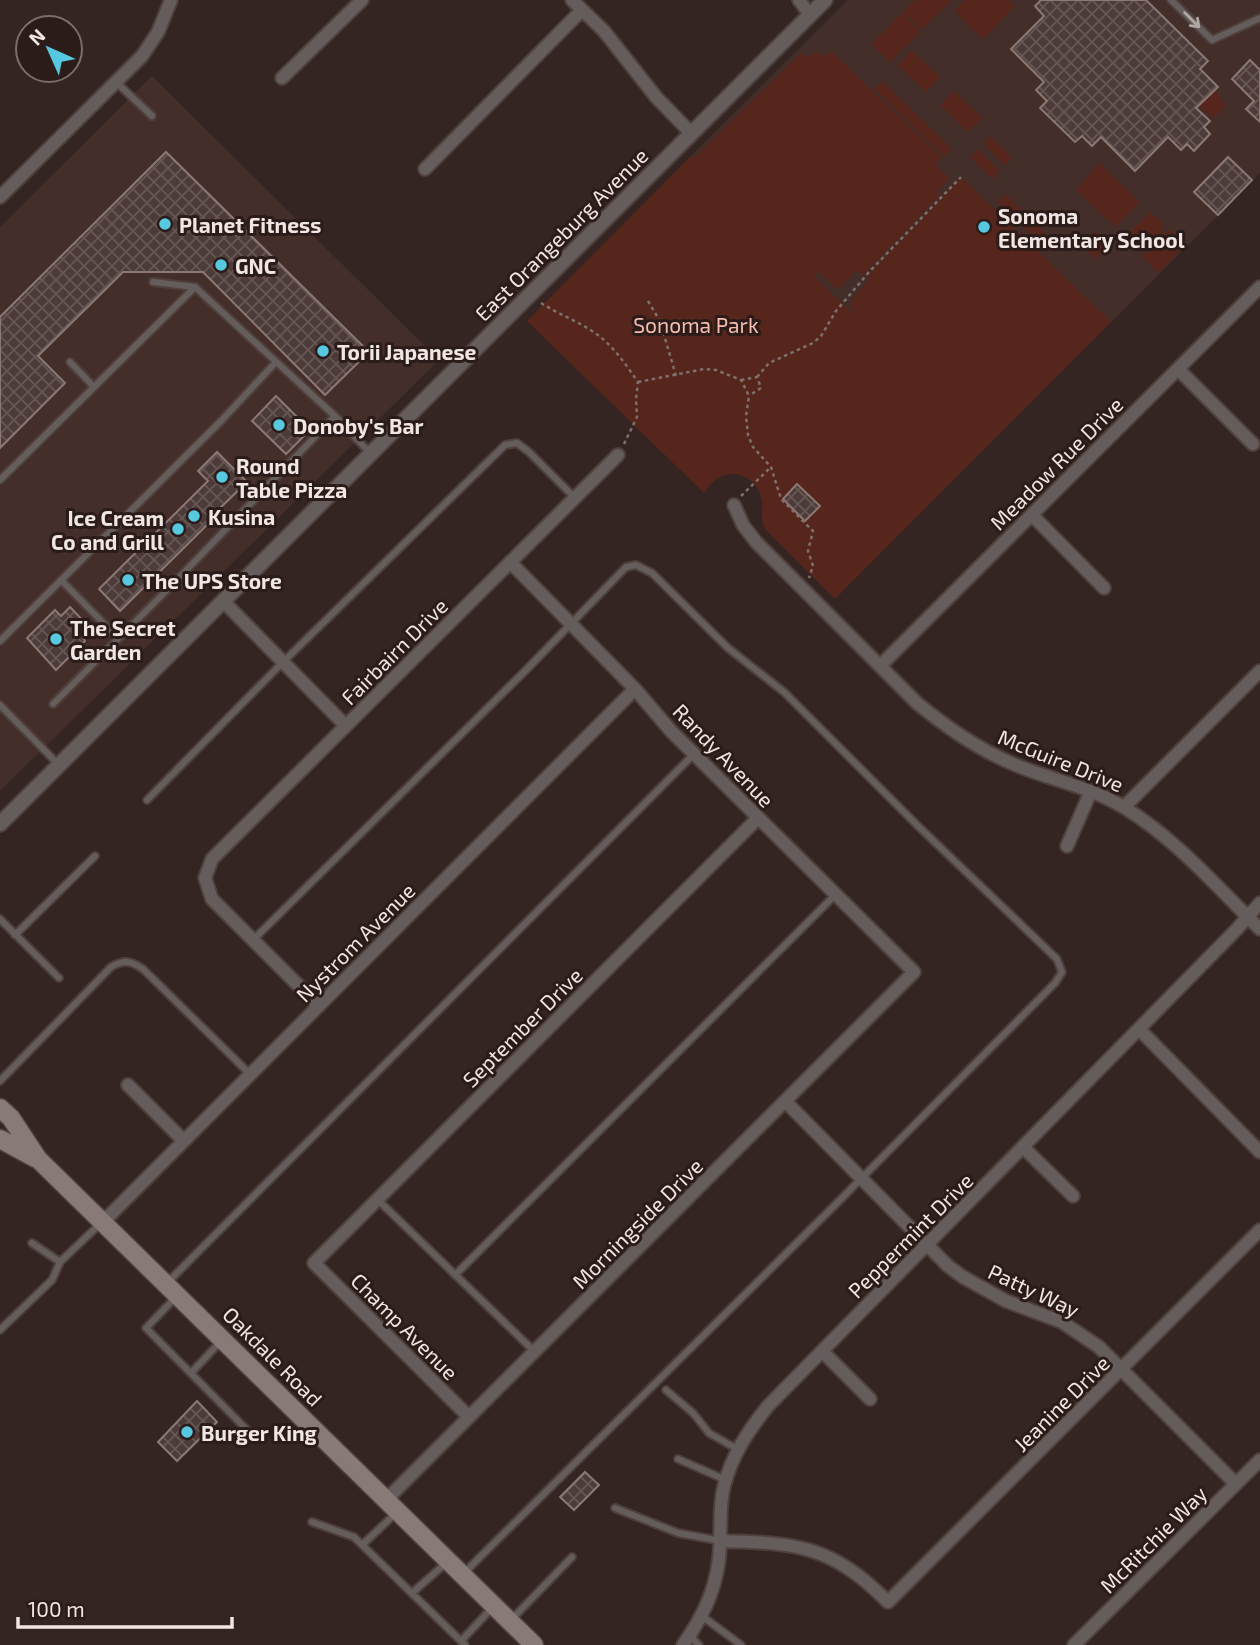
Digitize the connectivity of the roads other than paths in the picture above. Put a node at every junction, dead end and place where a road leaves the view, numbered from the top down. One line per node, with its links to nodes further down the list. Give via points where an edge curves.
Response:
1 (171, 0): 11 (street, via 142,56)
2 (362, 0): 10 (street)
3 (572, 0): 7 (street)
4 (799, 0): 8 (street)
5 (825, 0): 8 (street, East Orangeburg Avenue)
6 (1171, 0): 9 (lane, one-way to 9, via 1212,40)
7 (582, 10): 13 (street); 14 (street)
8 (810, 15): 13 (street, East Orangeburg Avenue)
9 (1260, 18)
10 (282, 78)
11 (116, 82): 12 (lane); 15 (street)
12 (152, 116)
13 (692, 134): 25 (street, East Orangeburg Avenue)
14 (425, 169)
15 (0, 197)
16 (153, 282): 17 (lane)
17 (195, 287): 20 (lane); 22 (lane)
18 (1260, 287): 21 (street, Meadow Rue Drive)
19 (70, 362): 22 (lane)
20 (276, 362): 23 (lane); 32 (lane)
21 (1178, 369): 24 (street); 30 (street, Meadow Rue Drive)
22 (94, 387): 27 (lane)
23 (335, 416): 25 (lane); 36 (lane)
24 (1253, 444)
25 (370, 453): 34 (street, East Orangeburg Avenue)
26 (618, 455): 28 (street, Fairbairn Drive)
27 (0, 480)
28 (575, 498): 31 (street, Fairbairn Drive); 38 (lane, via 529,452 517,443 505,445)
29 (734, 505): 39 (street, McGuire Drive, via 756,542)
30 (1032, 514): 33 (street); 39 (street, Meadow Rue Drive)
31 (510, 562): 35 (street, Randy Avenue); 44 (street, Fairbairn Drive)
32 (61, 580): 36 (lane); 37 (lane)
33 (1104, 589)
34 (224, 602): 38 (street); 46 (street, East Orangeburg Avenue)
35 (570, 622): 41 (street, Randy Avenue); 60 (lane); 75 (lane, via 626,567 636,565 652,573 728,648 784,692 1057,959 1062,972 1055,983)
36 (118, 638): 42 (lane)
37 (0, 640)
38 (283, 662): 44 (street); 48 (lane)
39 (880, 666): 47 (street, McGuire Drive, via 917,703 962,737 1012,764)
40 (1260, 671): 49 (street)
41 (635, 689): 45 (street, Randy Avenue); 63 (street, Nystrom Avenue)
42 (53, 704)
43 (0, 705): 46 (lane)
44 (346, 726): 60 (street, Fairbairn Drive, via 212,859 205,878 212,899)
45 (694, 754): 50 (street, Randy Avenue); 85 (lane)
46 (59, 765): 51 (street, East Orangeburg Avenue)
47 (1091, 791): 49 (street, McGuire Drive); 52 (street)
48 (146, 800)
49 (1124, 807): 56 (street, McGuire Drive, via 1170,841)
50 (758, 818): 54 (street, Randy Avenue); 77 (street, September Drive)
51 (0, 824)
52 (1067, 846)
53 (95, 856): 59 (lane)
54 (835, 894): 61 (street, Randy Avenue); 84 (lane)
55 (1260, 903): 56 (street, Peppermint Drive)
56 (1247, 917): 58 (street, McGuire Drive); 64 (street, Peppermint Drive)
57 (0, 919): 59 (lane)
58 (1260, 929)
59 (15, 934): 62 (lane)
60 (253, 940): 63 (street)
61 (914, 972): 68 (street, Morningside Drive)
62 (60, 978)
63 (318, 1006): 65 (street, Nystrom Avenue)
64 (1139, 1029): 72 (street, Peppermint Drive); 73 (street)
65 (250, 1074): 66 (lane, via 129,961 111,967); 71 (street, Nystrom Avenue)
66 (0, 1081)
67 (128, 1085): 71 (street)
68 (786, 1102): 75 (street, Patty Way); 89 (street, Morningside Drive)
69 (0, 1108): 74 (main road, Oakdale Road)
70 (0, 1139): 74 (main road, Oakdale Road)
71 (183, 1140): 78 (street, Nystrom Avenue)
72 (1023, 1147): 76 (street); 81 (street, Peppermint Drive)
73 (1260, 1152)
74 (38, 1159): 78 (main road, Oakdale Road)
75 (861, 1177): 81 (street, Patty Way); 108 (lane)
76 (1073, 1196)
77 (377, 1199): 83 (street, September Drive); 84 (lane)
78 (103, 1222): 82 (lane); 85 (main road, Oakdale Road)
79 (1260, 1230): 90 (street, Jeanine Drive)
80 (32, 1243): 82 (lane)
81 (928, 1245): 88 (street, Peppermint Drive); 90 (street, Patty Way, via 947,1266 986,1291 1079,1332)
82 (60, 1262): 86 (lane, via 52,1280)
83 (314, 1263): 94 (street, Champ Avenue)
84 (456, 1275): 89 (lane)
85 (173, 1289): 87 (main road, Oakdale Road); 91 (lane, via 146,1328)
86 (0, 1329)
87 (223, 1339): 91 (lane); 101 (main road, Oakdale Road)
88 (822, 1351): 93 (street); 96 (street, Peppermint Drive, via 768,1406)
89 (535, 1352): 94 (street, Morningside Drive)
90 (1122, 1370): 100 (street, Patty Way); 104 (street, Jeanine Drive, via 888,1602 854,1572 818,1552 779,1543)
91 (191, 1373): 95 (lane)
92 (666, 1390): 96 (lane, via 709,1433)
93 (870, 1399)
94 (469, 1417): 101 (street, Morningside Drive)
95 (254, 1437)
96 (737, 1449): 99 (street, Peppermint Drive)
97 (678, 1459): 99 (lane)
98 (1260, 1460): 100 (street, McRitchie Way)
99 (726, 1480): 104 (street, Peppermint Drive)
100 (1236, 1484): 117 (street, McRitchie Way)
101 (392, 1506): 105 (lane); 107 (main road, Oakdale Road)
102 (615, 1508): 104 (lane, via 678,1533)
103 (312, 1522): 105 (lane, via 354,1537)
104 (720, 1542): 111 (street, Peppermint Drive, via 715,1583)
105 (362, 1545): 109 (lane)
106 (572, 1557): 112 (lane)
107 (448, 1562): 108 (main road, Oakdale Road); 109 (lane)
108 (461, 1575): 110 (main road, Oakdale Road)
109 (412, 1593): 114 (lane)
110 (494, 1606): 112 (main road, Oakdale Road); 114 (lane)
111 (702, 1616): 113 (street, Peppermint Drive); 115 (lane)
112 (509, 1622): 116 (main road, Oakdale Road)
113 (690, 1642)
114 (463, 1643)
115 (739, 1644)
116 (534, 1645)
117 (1074, 1645)

